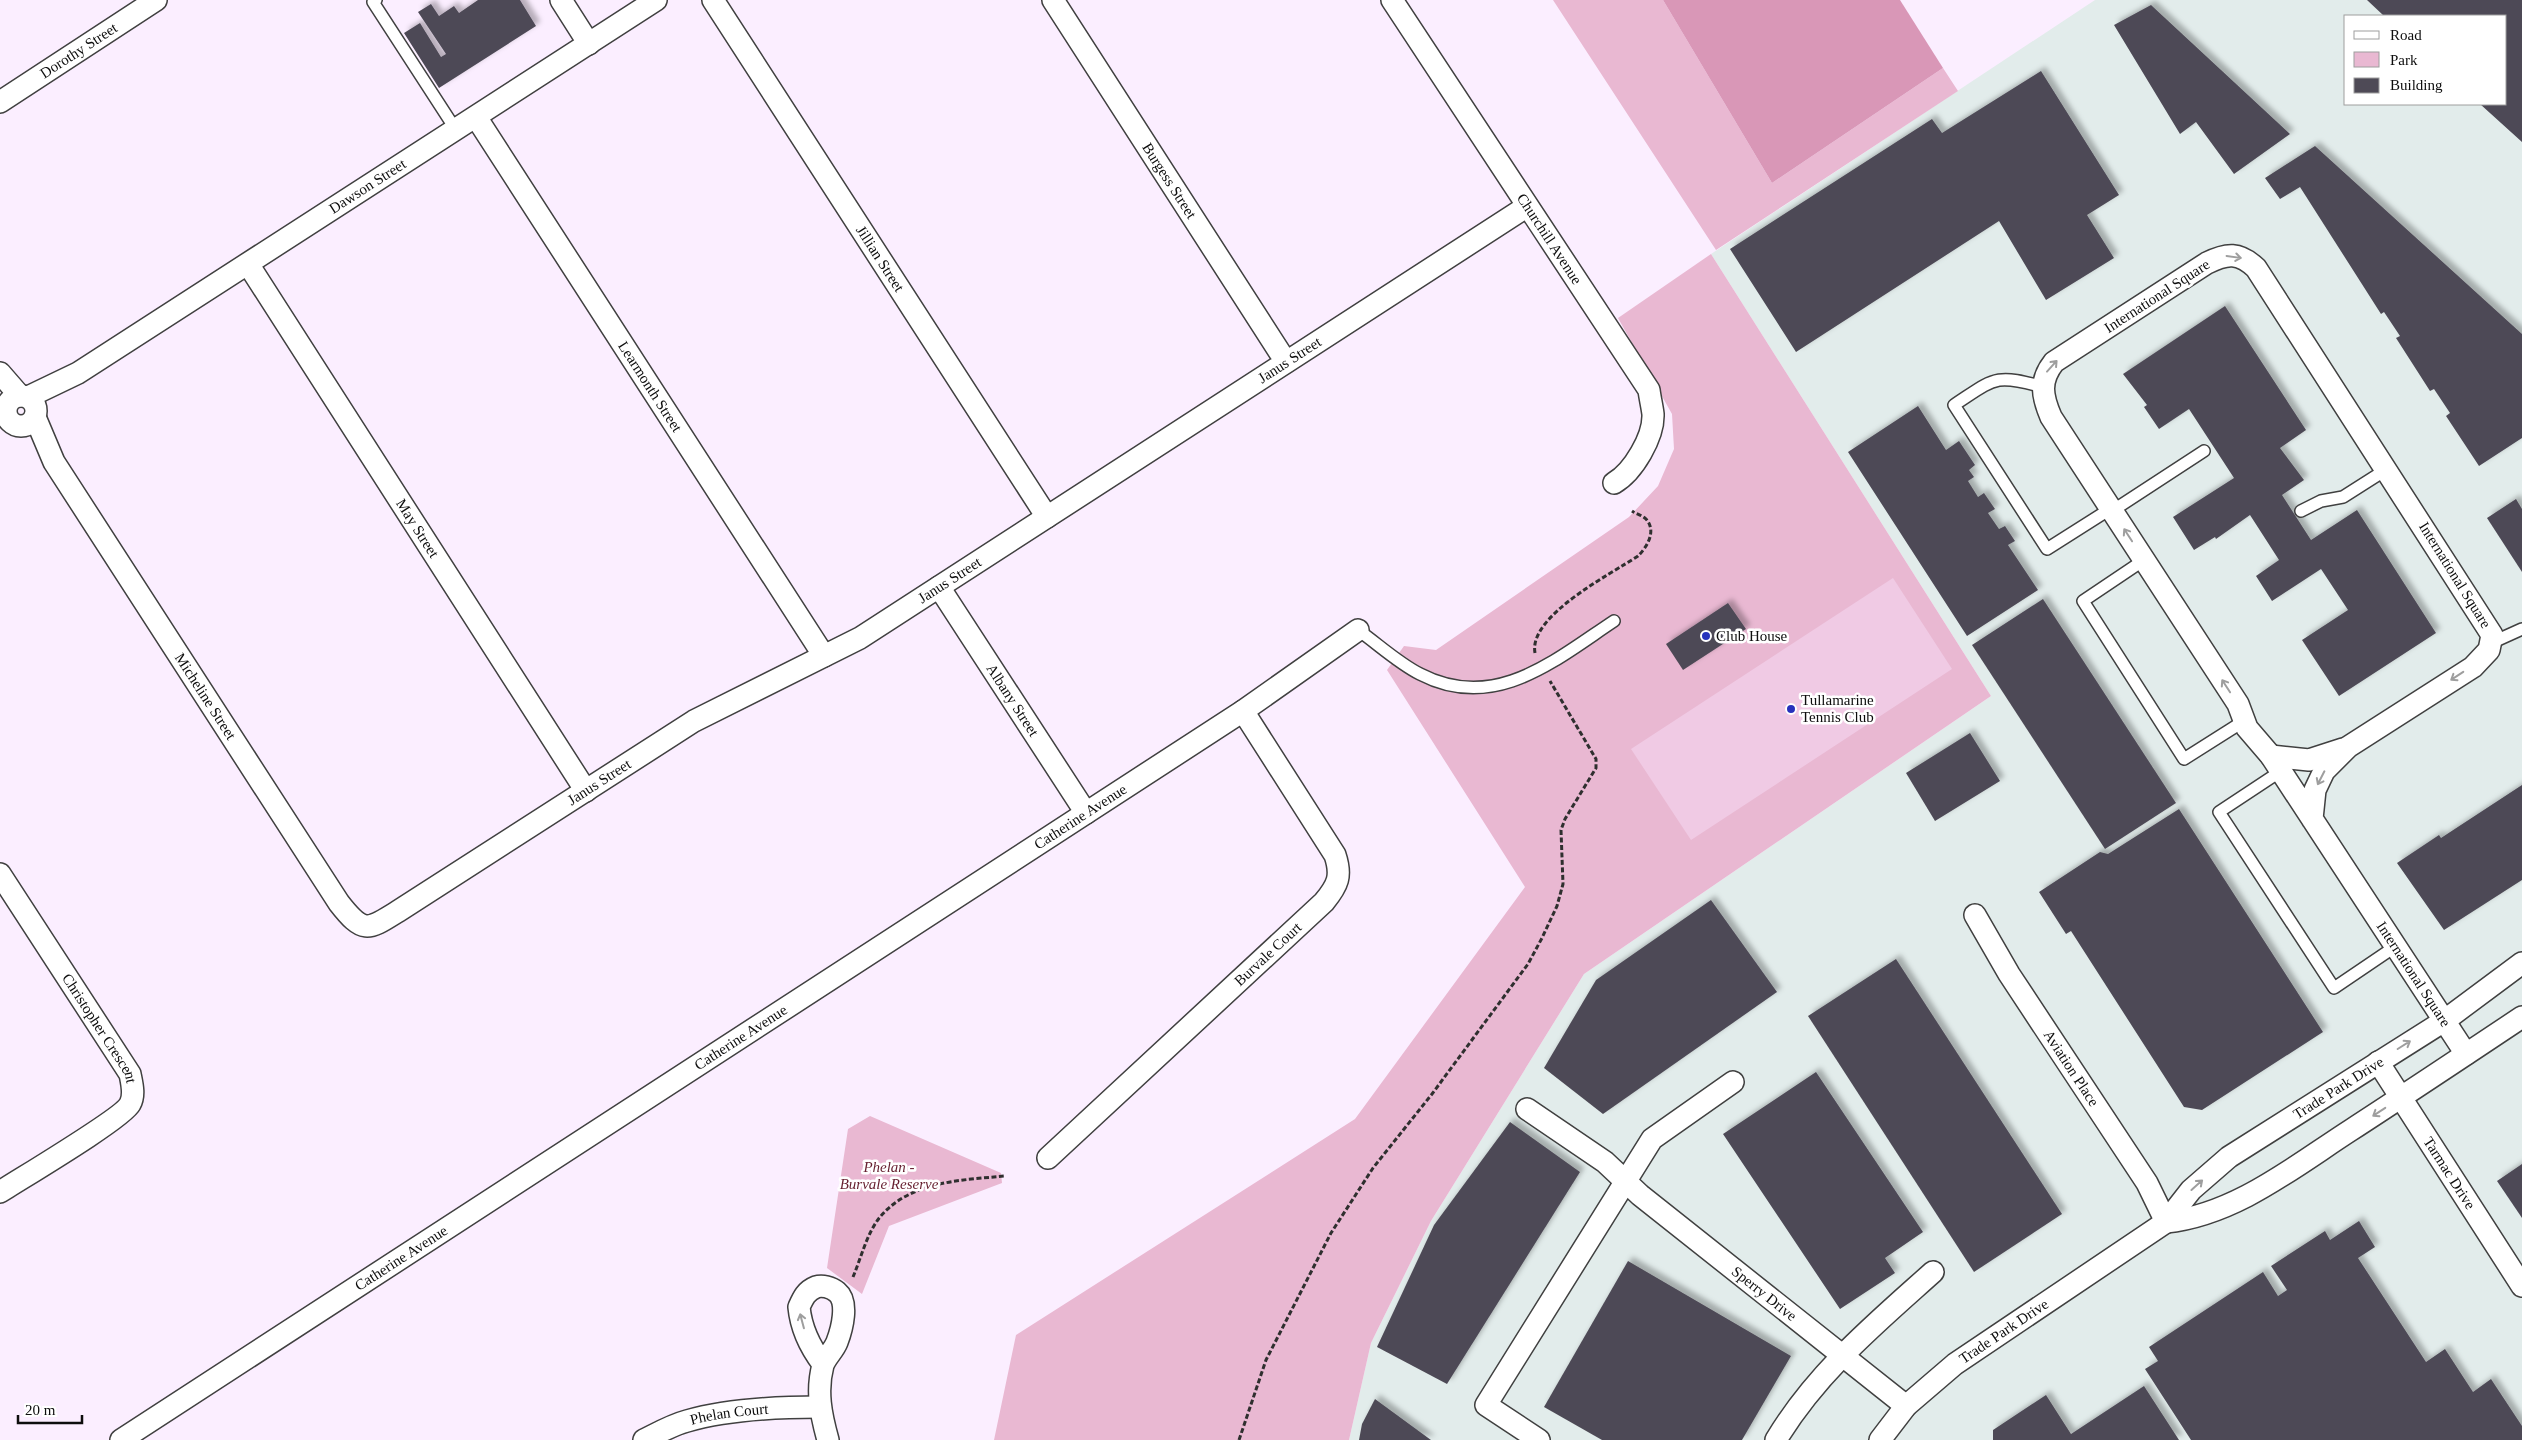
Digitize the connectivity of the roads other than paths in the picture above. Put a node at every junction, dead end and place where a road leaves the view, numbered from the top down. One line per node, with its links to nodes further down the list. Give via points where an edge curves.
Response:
1 (156, 0): 9 (street, Dorothy Street)
2 (376, 0): 11 (lane, via 373,2)
3 (560, 0): 8 (street)
4 (656, 0): 8 (street, Dawson Street)
5 (713, 0): 23 (street, Jillian Street)
6 (1054, 0): 14 (street, Burgess Street)
7 (1392, 0): 12 (street, Churchill Avenue)
8 (589, 44): 10 (street, Dawson Street)
9 (0, 102)
10 (476, 117): 11 (street, Dawson Street); 30 (street, Learmonth Street)
11 (456, 130): 13 (street, Dawson Street)
12 (1526, 207): 14 (street, Janus Street); 20 (street, Churchill Avenue, via 1649,390 1653,415 1648,437 1636,463)
13 (248, 264): 17 (street, Dawson Street); 35 (street, May Street)
14 (1286, 362): 23 (street, Janus Street)
15 (0, 373): 17 (street, Micheline Street)
16 (2043, 387): 19 (street, International Square, one-way to 19, via 2047,370 2054,362 2206,262 2222,256 2235,256 2256,268); 21 (street, International Square, via 2042,398 2050,417); 21 (lane, via 2011,378 1997,379 1954,405 2047,549)
17 (15, 411): 40 (street, Micheline Street, via 54,462 339,903)
18 (2204, 451): 21 (lane)
19 (2387, 469): 22 (lane, via 2342,497 2321,501); 29 (street, International Square, via 2488,625)
20 (1614, 483)
21 (2111, 510): 24 (street, International Square, one-way to 21)
22 (2301, 511)
23 (1047, 517): 25 (street, Janus Street)
24 (2144, 560): 32 (street, International Square, one-way to 24, via 2238,704); 32 (lane, via 2083,601 2184,759)
25 (939, 587): 30 (street, Janus Street, via 860,638); 36 (street, Albany Street)
26 (1614, 621): 27 (lane, via 1543,668 1521,680 1498,686 1455,686 1435,681 1419,674)
27 (1358, 630): 31 (street, Catherine Avenue)
28 (2522, 630): 29 (lane)
29 (2491, 643): 33 (street, International Square, one-way to 33, via 2489,650 2473,666)
30 (824, 656): 35 (street, Janus Street, via 694,721)
31 (1243, 711): 36 (street, Catherine Avenue); 50 (street, Burvale Court, via 1335,854 1339,880 1324,902)
32 (2244, 721): 34 (street, International Square)
33 (2348, 747): 34 (street, International Square, via 2309,760); 37 (street, International Square, one-way to 37, via 2324,771 2315,790)
34 (2276, 764): 37 (street, International Square); 41 (lane, via 2219,812 2334,988)
35 (586, 791): 40 (street, Janus Street, via 380,923)
36 (1086, 813): 60 (street, Catherine Avenue)
37 (2312, 819): 41 (street, International Square)
38 (0, 874): 52 (street, Christopher Crescent, via 130,1074 133,1089 130,1106)
39 (1975, 915): 53 (street, Aviation Place, via 2009,974 2147,1183)
40 (361, 926)
41 (2396, 946): 44 (street, International Square)
42 (2522, 963): 44 (street, Trade Park Drive)
43 (2522, 1017): 45 (street, Trade Park Drive)
44 (2444, 1020): 45 (street, International Square); 46 (street, Trade Park Drive, one-way to 44)
45 (2466, 1054): 48 (street, Trade Park Drive)
46 (2378, 1062): 48 (street, Tarmac Drive); 53 (street, Trade Park Drive, one-way to 46, via 2191,1190 2229,1157)
47 (1733, 1082): 51 (street, via 1652,1140)
48 (2401, 1098): 53 (street, Trade Park Drive, one-way to 53, via 2279,1177 2225,1207 2189,1220); 55 (street, Tarmac Drive)
49 (1527, 1109): 51 (street, Sperry Drive, via 1605,1162)
50 (1048, 1158)
51 (1624, 1180): 56 (street, Sperry Drive); 63 (street, via 1486,1405)
52 (0, 1192)
53 (2166, 1222): 58 (street, Trade Park Drive, via 1955,1364)
54 (1933, 1272): 56 (street)
55 (2522, 1286)
56 (1842, 1354): 58 (street, Sperry Drive); 64 (street, via 1809,1392)
57 (823, 1364): 59 (street)
58 (1906, 1406): 65 (street, Trade Park Drive)
59 (819, 1408): 61 (street, Phelan Court, via 709,1416 686,1421); 62 (street)
60 (121, 1440)
61 (644, 1440)
62 (828, 1440)
63 (1539, 1440)
64 (1776, 1440)
65 (1880, 1440)

